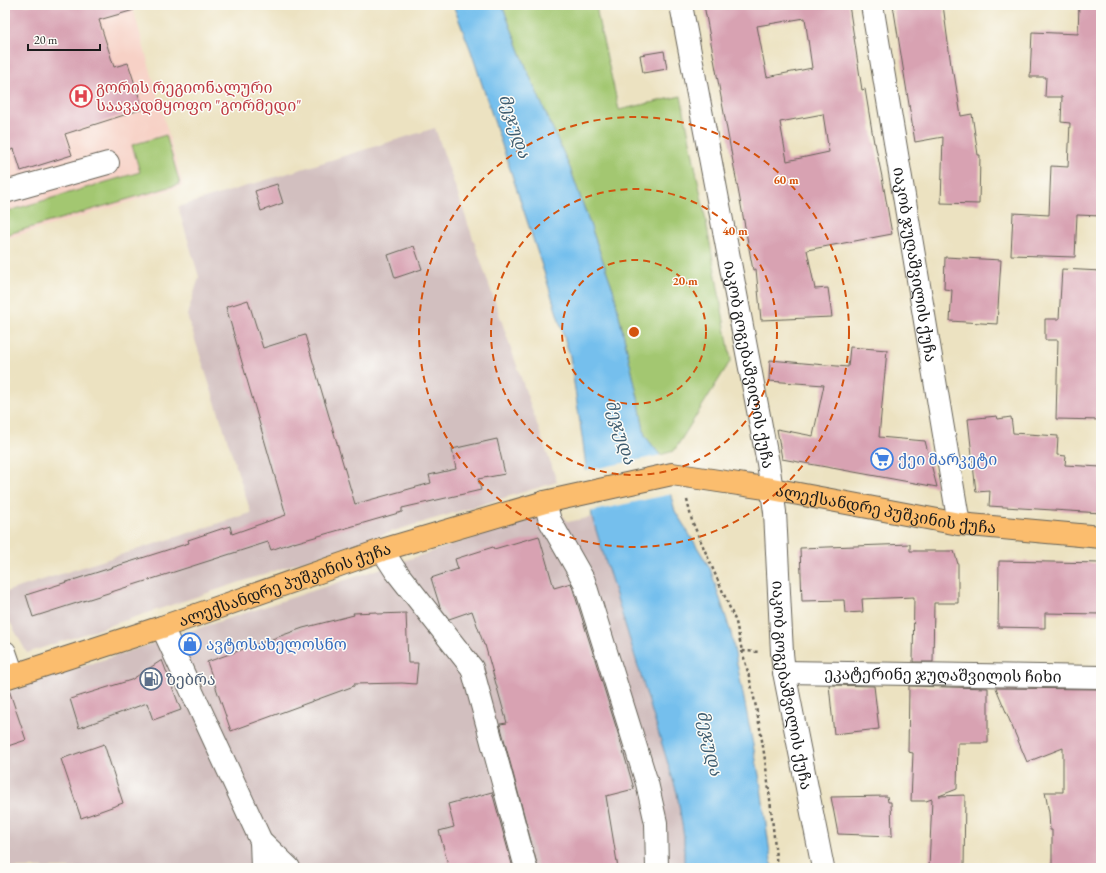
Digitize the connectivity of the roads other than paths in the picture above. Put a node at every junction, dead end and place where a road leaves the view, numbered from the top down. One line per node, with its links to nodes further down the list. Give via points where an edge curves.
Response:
1 (681, 5): 5 (street, იაკობ გოგებაშვილის ქუჩა)
2 (872, 5): 7 (street, იაკობ ჯუღაშვილის ქუჩა)
3 (108, 163): 4 (street)
4 (5, 192)
5 (772, 488): 6 (main road, ალექსანდრე პუშკინის ქუჩა, via 672,474); 7 (main road, ალექსანდრე პუშკინის ქუჩა); 12 (street, იაკობ გოგებაშვილის ქუჩა)
6 (545, 502): 9 (main road, ალექსანდრე პუშკინის ქუჩა); 19 (street, via 550,520 584,581 647,783 656,824)
7 (959, 524): 8 (main road, ალექსანდრე პუშკინის ქუჩა)
8 (1101, 537)
9 (382, 550): 10 (main road, ალექსანდრე პუშკინის ქუჩა); 18 (street, via 472,668)
10 (162, 627): 13 (main road, ალექსანდრე პუშკინის ქუჩა); 15 (street)
11 (5, 652): 13 (street)
12 (783, 662): 14 (street, ეკატერინე ჯუღაშვილის ჩიხი); 20 (street, იაკობ გოგებაშვილის ქუჩა)
13 (9, 677)
14 (1101, 677)
15 (261, 841): 16 (street); 17 (street)
16 (262, 868)
17 (289, 868)
18 (526, 868)
19 (657, 868)
20 (823, 868)

